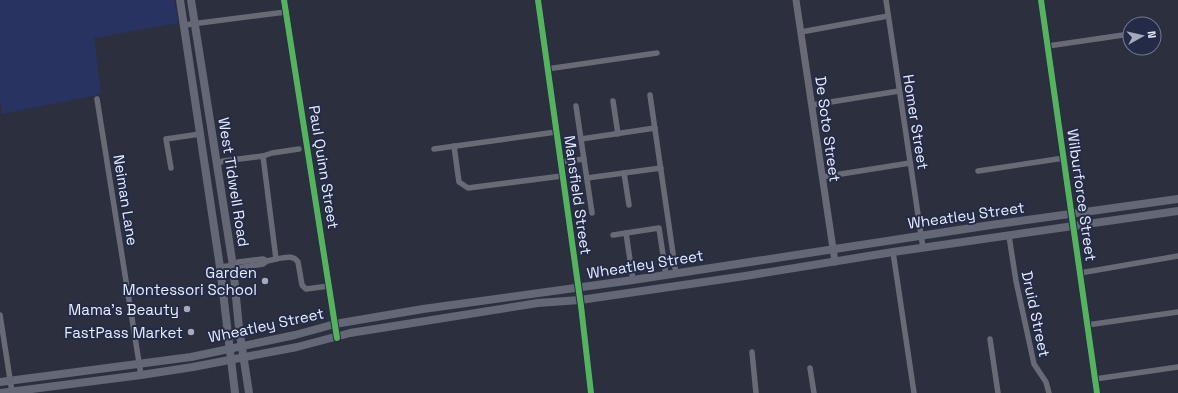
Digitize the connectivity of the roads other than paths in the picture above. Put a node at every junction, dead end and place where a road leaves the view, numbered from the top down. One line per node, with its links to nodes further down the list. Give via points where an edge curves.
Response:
1 (180, 0): 11 (main road, West Tidwell Road)
2 (191, 0): 10 (main road, West Tidwell Road)
3 (284, 0): 8 (street, Paul Quinn Street)
4 (538, 0): 16 (street, Mansfield Street)
5 (796, 0): 12 (street, De Soto Street)
6 (886, 0): 9 (street, Homer Street)
7 (1041, 0): 14 (street, Wilburforce Street)
8 (286, 12): 10 (street); 72 (street, Paul Quinn Street)
9 (888, 16): 12 (street); 17 (street, Homer Street)
10 (195, 24): 11 (street); 21 (main road, West Tidwell Road)
11 (184, 25): 22 (main road, West Tidwell Road)
12 (800, 32): 23 (street, De Soto Street)
13 (1122, 35): 14 (street)
14 (1048, 46): 34 (street, Wilburforce Street)
15 (658, 52): 16 (street)
16 (547, 69): 26 (street, Mansfield Street)
17 (899, 91): 23 (street); 38 (street, Homer Street)
18 (650, 95): 25 (street)
19 (97, 99): 91 (street, Neiman Lane)
20 (613, 101): 28 (street)
21 (207, 102): 22 (main road); 37 (main road, West Tidwell Road)
22 (196, 104): 27 (main road, West Tidwell Road)
23 (812, 104): 44 (street, De Soto Street)
24 (576, 106): 29 (street)
25 (655, 128): 28 (street); 40 (street)
26 (556, 132): 30 (street); 36 (street, Mansfield Street)
27 (200, 134): 39 (street, via 166,139); 66 (main road, West Tidwell Road)
28 (618, 134): 29 (street)
29 (581, 139): 35 (street)
30 (454, 146): 32 (street); 43 (street, via 459,182 468,188)
31 (299, 149): 33 (street)
32 (434, 149)
33 (263, 156): 37 (street); 62 (street)
34 (1064, 158): 41 (street); 50 (street, Wilburforce Street)
35 (584, 159): 36 (street); 45 (street)
36 (560, 162): 43 (street, Mansfield Street)
37 (220, 163): 65 (main road, West Tidwell Road)
38 (910, 163): 44 (street); 55 (street, Homer Street)
39 (171, 168)
40 (661, 168): 42 (street); 68 (street)
41 (978, 171)
42 (624, 173): 45 (street); 47 (street)
43 (562, 176): 74 (street, Mansfield Street)
44 (822, 177): 59 (street, De Soto Street)
45 (587, 178): 49 (street)
46 (1178, 199): 50 (main road, Wheatley Street)
47 (629, 205)
48 (1178, 211): 52 (main road, Wheatley Street)
49 (592, 213)
50 (1073, 214): 51 (main road, Wheatley Street); 52 (street, Wilburforce Street)
51 (991, 225): 55 (main road, Wheatley Street); 57 (main road)
52 (1074, 226): 56 (main road, Wheatley Street); 67 (street, Wilburforce Street)
53 (626, 232): 54 (street); 69 (street, via 660,228); 71 (street)
54 (613, 234)
55 (922, 236): 58 (street, Homer Street); 59 (main road, Wheatley Street)
56 (1009, 236): 57 (main road, Wheatley Street); 107 (street, Druid Street, via 1034,364 1046,382)
57 (992, 238): 58 (main road, Wheatley Street)
58 (923, 248): 60 (main road, Wheatley Street)
59 (833, 249): 63 (main road, Wheatley Street); 64 (street, De Soto Street)
60 (893, 252): 64 (main road, Wheatley Street); 105 (street)
61 (1178, 256): 67 (street)
62 (276, 259): 65 (street, via 264,264 238,268); 72 (street, via 297,259 302,285 306,288)
63 (749, 262): 68 (main road, Wheatley Street); 70 (main road)
64 (835, 262): 70 (main road, Wheatley Street)
65 (234, 265): 66 (street); 86 (main road, West Tidwell Road)
66 (220, 267): 87 (main road, West Tidwell Road)
67 (1080, 273): 83 (street, Wilburforce Street)
68 (676, 274): 69 (main road, Wheatley Street)
69 (666, 275): 71 (main road, Wheatley Street); 73 (main road)
70 (751, 275): 73 (main road, Wheatley Street)
71 (633, 280): 74 (main road, Wheatley Street)
72 (329, 286): 82 (street, Paul Quinn Street)
73 (668, 287): 76 (main road, Wheatley Street)
74 (579, 288): 75 (main road, Wheatley Street); 76 (street, Mansfield Street)
75 (497, 298): 77 (main road); 78 (main road, Wheatley Street)
76 (580, 300): 77 (main road, Wheatley Street, via 538,303); 102 (street, Mansfield Street)
77 (499, 310): 81 (main road, Wheatley Street)
78 (416, 311): 81 (main road); 82 (main road, Wheatley Street)
79 (1178, 312): 83 (street)
80 (0, 315): 96 (street)
81 (418, 322): 84 (main road, Wheatley Street, via 350,333)
82 (335, 324): 84 (street, Paul Quinn Street); 86 (main road, Wheatley Street)
83 (1087, 325): 95 (street, Wilburforce Street)
84 (337, 338): 89 (main road, Wheatley Street)
85 (990, 339): 106 (street)
86 (242, 345): 87 (main road, Wheatley Street); 89 (main road, West Tidwell Road)
87 (230, 347): 90 (main road, West Tidwell Road); 91 (main road, Wheatley Street, via 191,356)
88 (752, 352): 103 (street)
89 (244, 357): 90 (main road, Wheatley Street); 101 (main road, West Tidwell Road)
90 (231, 359): 94 (main road, Wheatley Street); 100 (main road, West Tidwell Road)
91 (140, 363): 94 (street, Neiman Lane); 96 (main road, Wheatley Street)
92 (1178, 367): 95 (street)
93 (810, 368): 104 (street)
94 (141, 376): 98 (main road, Wheatley Street)
95 (1095, 379): 108 (street, Wilburforce Street)
96 (10, 380): 97 (main road, Wheatley Street); 98 (street)
97 (0, 382)
98 (12, 392): 99 (main road, Wheatley Street)
99 (1, 393)
100 (235, 393)
101 (249, 393)
102 (591, 393)
103 (756, 393)
104 (814, 393)
105 (914, 393)
106 (998, 393)
107 (1049, 393)
108 (1097, 393)

